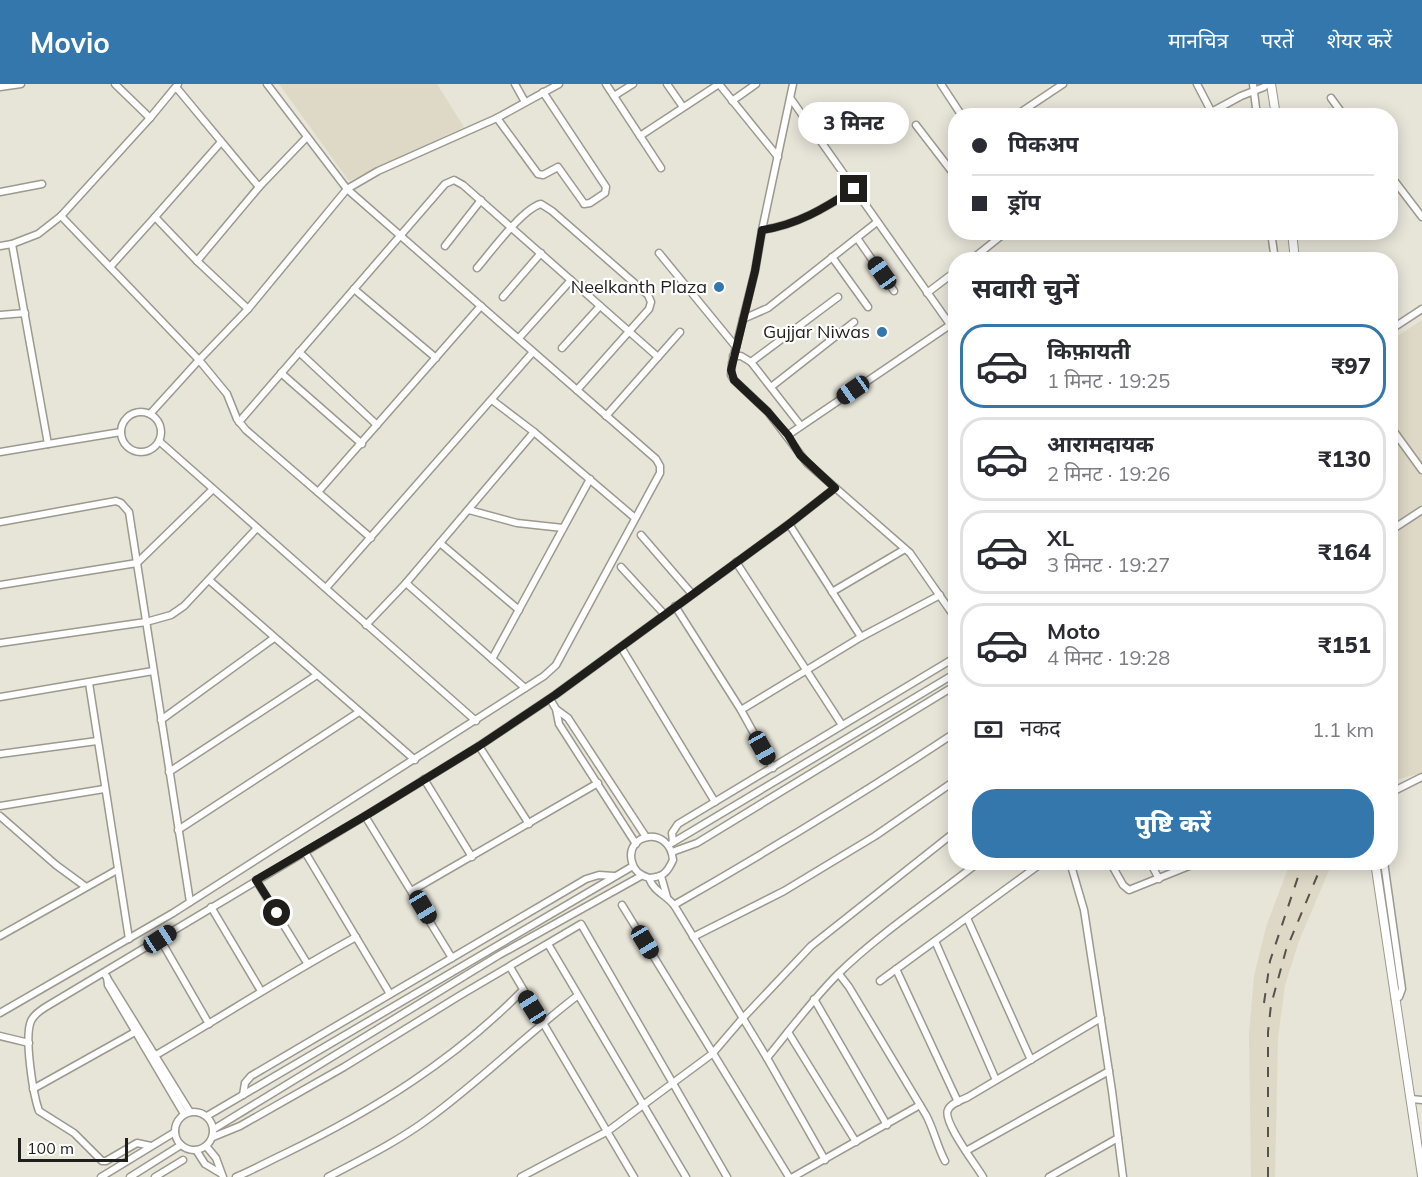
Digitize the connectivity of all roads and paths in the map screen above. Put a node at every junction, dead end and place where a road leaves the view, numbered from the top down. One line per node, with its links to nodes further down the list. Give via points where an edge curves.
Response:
1 (21, 84): 17 (street)
2 (115, 84): 32 (street)
3 (267, 84): 36 (street)
4 (515, 84): 23 (street)
5 (558, 84): 18 (street)
6 (606, 84): 19 (street)
7 (633, 84): 19 (street)
8 (667, 84): 24 (street)
9 (719, 84): 22 (street); 24 (street)
10 (756, 84): 22 (street)
11 (793, 84): 21 (street)
12 (941, 84): 25 (street)
13 (1063, 84): 26 (street)
14 (1197, 84): 27 (street)
15 (177, 85): 32 (street); 37 (street)
16 (1261, 86): 28 (street); 29 (street); 30 (street)
17 (0, 87)
18 (543, 92): 23 (street); 33 (street, via 604,184 604,192 590,203 583,202 558,167 538,174)
19 (614, 96): 35 (street)
20 (1331, 98): 31 (street)
21 (791, 99): 38 (street); 45 (street)
22 (732, 101): 38 (street)
23 (525, 102): 33 (street)
24 (683, 107): 35 (street)
25 (958, 108)
26 (1027, 108)
27 (1209, 108)
28 (1217, 108)
29 (1258, 108)
30 (1272, 108)
31 (1338, 108)
32 (150, 118): 48 (street)
33 (497, 118): 44 (street, via 378,171)
34 (916, 125): 39 (street)
35 (640, 136): 40 (street)
36 (307, 137): 43 (street); 44 (street)
37 (221, 142): 43 (street); 49 (street)
38 (778, 157): 53 (street)
39 (948, 167)
40 (661, 168)
41 (42, 184): 46 (street)
42 (1398, 185): 50 (street)
43 (259, 187): 64 (street)
44 (347, 189): 54 (street); 77 (street)
45 (854, 189): 51 (street); 53 (street, via 788,226)
46 (0, 192)
47 (481, 200): 52 (street); 54 (street, via 459,181 449,181); 59 (street)
48 (61, 216): 57 (street, via 38,234); 65 (street)
49 (155, 217): 64 (street); 65 (street)
50 (1422, 218)
51 (877, 222): 55 (street); 71 (street)
52 (511, 228): 61 (street); 66 (street); 86 (street, via 536,205 552,211 651,299 649,309)
53 (762, 230): 81 (street)
54 (401, 236): 69 (street); 74 (street)
55 (857, 238): 63 (street); 70 (street)
56 (994, 240): 60 (street)
57 (12, 244): 58 (street); 79 (street)
58 (0, 246)
59 (445, 246)
60 (980, 252)
61 (541, 253): 68 (street); 72 (street)
62 (659, 253): 89 (street)
63 (832, 256): 76 (street); 81 (street, via 768,308)
64 (197, 261): 77 (street)
65 (110, 267): 96 (street)
66 (477, 268)
67 (948, 277): 71 (street)
68 (571, 280): 75 (street); 88 (street)
69 (354, 289): 91 (street); 95 (street)
70 (894, 291)
71 (927, 293): 83 (street)
72 (502, 297)
73 (838, 297): 97 (street)
74 (480, 306): 88 (street); 95 (street)
75 (600, 306): 86 (street); 90 (street)
76 (868, 307)
77 (248, 309): 96 (street)
78 (1422, 309): 84 (street)
79 (24, 313): 80 (street); 112 (street)
80 (0, 315)
81 (743, 319): 89 (street)
82 (854, 322): 99 (street)
83 (948, 322)
84 (1398, 325)
85 (948, 326): 106 (street)
86 (630, 331): 94 (street); 100 (street)
87 (680, 332): 94 (street)
88 (519, 338): 92 (street)
89 (736, 347): 93 (street)
90 (562, 348)
91 (299, 352): 98 (street); 105 (street)
92 (533, 352): 100 (street); 101 (street)
93 (734, 356): 97 (street); 109 (street, via 734,380)
94 (658, 357): 103 (street)
95 (436, 358): 105 (street)
96 (198, 360): 102 (street); 104 (street, via 227,394)
97 (751, 363): 99 (street)
98 (281, 373): 104 (street); 113 (street)
99 (771, 387): 106 (street)
100 (577, 390): 103 (street)
101 (492, 400): 108 (street); 129 (street)
102 (150, 414): 107 (street, via 134,413 127,417); 111 (street, via 160,426)
103 (606, 416): 122 (street, via 660,466 658,478)
104 (239, 422): 119 (street)
105 (377, 425): 113 (street)
106 (801, 426): 109 (street)
107 (121, 432): 111 (street, via 126,446 133,451 148,452); 112 (street)
108 (534, 432): 116 (street); 120 (street)
109 (788, 435): 117 (street, via 800,455)
110 (1398, 437): 115 (street)
111 (159, 441): 118 (street)
112 (48, 444): 114 (street)
113 (362, 444): 119 (street)
114 (0, 452)
115 (1422, 470)
116 (590, 479): 122 (street); 127 (street)
117 (835, 488): 124 (street); 131 (street)
118 (212, 490): 126 (street); 133 (street)
119 (318, 492): 129 (street)
120 (469, 510): 127 (street); 130 (street)
121 (1422, 510): 125 (street)
122 (635, 518): 159 (street, via 556,665)
123 (0, 522): 133 (street, via 116,501 129,512)
124 (789, 524): 132 (street); 139 (street)
125 (1398, 526)
126 (257, 528): 135 (street); 138 (street)
127 (563, 528): 144 (street)
128 (641, 535): 140 (street)
129 (371, 538): 138 (street)
130 (440, 543): 136 (street); 144 (street)
131 (905, 549): 139 (street); 141 (street)
132 (736, 562): 140 (street); 155 (street)
133 (137, 563): 137 (street); 146 (street)
134 (621, 567): 145 (street)
135 (209, 580): 146 (street, via 177,612); 149 (street)
136 (406, 583): 147 (street); 152 (street)
137 (0, 585)
138 (326, 588): 147 (street)
139 (832, 592): 148 (street)
140 (692, 594): 142 (street)
141 (940, 595): 143 (street); 148 (street)
142 (675, 606): 145 (street); 164 (street)
143 (948, 607)
144 (519, 610): 152 (street)
145 (664, 614): 151 (street)
146 (146, 622): 150 (street); 154 (street)
147 (366, 625): 167 (street)
148 (861, 637): 155 (street)
149 (274, 638): 156 (street); 166 (street)
150 (0, 642)
151 (621, 647): 162 (street); 182 (street)
152 (492, 658): 159 (street)
153 (948, 662): 168 (street)
154 (153, 671): 158 (street); 166 (street)
155 (807, 671): 164 (street); 168 (street)
156 (317, 675): 165 (street); 175 (street)
157 (948, 678): 190 (street)
158 (89, 683): 161 (street); 170 (street)
159 (525, 688): 167 (street)
160 (948, 690): 193 (street, via 697,843)
161 (0, 697)
162 (550, 699): 163 (street); 171 (street)
163 (556, 709): 178 (street, via 559,724); 188 (street, via 568,718)
164 (741, 710): 174 (street)
165 (359, 712): 173 (street); 187 (street)
166 (161, 720): 175 (street)
167 (476, 721): 173 (street)
168 (842, 725): 174 (street)
169 (948, 737): 216 (street, via 778,846)
170 (97, 741): 172 (street); 180 (street)
171 (479, 746): 177 (street); 186 (street)
172 (0, 754)
173 (415, 760): 214 (street)
174 (773, 768): 182 (street)
175 (169, 772): 187 (street)
176 (1422, 777): 181 (street)
177 (424, 779): 185 (street); 194 (street)
178 (598, 783): 186 (street); 191 (street)
179 (948, 786): 221 (street, via 825,867)
180 (104, 789): 183 (street); 196 (street)
181 (1398, 789)
182 (715, 802): 190 (street, via 678,824)
183 (0, 806)
184 (0, 816): 211 (street)
185 (365, 816): 192 (street); 212 (street)
186 (529, 824): 194 (street)
187 (178, 830): 214 (street)
188 (646, 837): 190 (street); 191 (street)
189 (948, 837): 241 (street, via 811,946)
190 (671, 843): 193 (street)
191 (636, 844): 195 (street, via 630,854)
192 (305, 852): 210 (street); 220 (street)
193 (672, 852): 207 (street, via 673,860)
194 (472, 857): 212 (street)
195 (633, 866): 205 (street); 206 (street)
196 (117, 870): 211 (street); 222 (street)
197 (969, 870): 230 (street)
198 (1032, 870): 218 (street)
199 (1072, 870): 240 (street, via 1084,910)
200 (1115, 870): 209 (street, via 1129,890)
201 (1154, 870): 209 (street)
202 (1175, 870): 209 (street)
203 (1376, 870): 238 (street)
204 (1384, 870): 238 (street, via 1402,989)
205 (614, 876): 226 (street, via 586,879); 257 (street)
206 (641, 876): 208 (street); 268 (street, via 499,955)
207 (662, 876): 208 (street); 213 (street)
208 (649, 878): 213 (street, via 653,888)
209 (1159, 879)
210 (256, 880): 217 (street); 227 (street)
211 (86, 887): 219 (street)
212 (412, 890): 226 (street)
213 (667, 897): 216 (street)
214 (190, 902): 222 (street)
215 (622, 905): 249 (street)
216 (674, 905): 221 (street)
217 (211, 906): 223 (street); 233 (street)
218 (967, 918): 224 (street); 252 (street)
219 (0, 936)
220 (356, 937): 227 (street); 235 (street)
221 (693, 937): 241 (street)
222 (129, 939): 239 (street)
223 (160, 939): 231 (street); 243 (street)
224 (935, 941): 229 (street); 254 (street)
225 (548, 944): 228 (street); 236 (street); 255 (street, via 581,924)
226 (452, 958): 235 (street)
227 (307, 963): 233 (street)
228 (510, 967): 234 (street); 268 (street, via 240,1126)
229 (896, 969): 232 (street); 260 (street)
230 (839, 974): 237 (street); 262 (street)
231 (106, 975): 244 (street); 247 (street, via 34,1015); 250 (street)
232 (880, 981)
233 (261, 991): 243 (street)
234 (522, 991): 242 (street); 284 (street, via 481,1030 373,1108)
235 (390, 994): 257 (street, via 250,1076)
236 (577, 996): 242 (street); 261 (street)
237 (814, 999): 245 (street); 265 (street)
238 (1395, 999): 258 (street)
239 (0, 1013)
240 (1101, 1018): 252 (street); 253 (street)
241 (742, 1019): 249 (street); 251 (street)
242 (542, 1022): 266 (street); 285 (street, via 430,1118)
243 (209, 1024): 250 (street)
244 (135, 1032): 256 (street); 263 (street)
245 (788, 1032): 251 (street); 270 (street)
246 (3, 1037): 247 (street); 248 (street)
247 (29, 1043): 256 (street)
248 (0, 1045)
249 (712, 1054): 255 (street); 290 (street)
250 (156, 1055): 263 (street)
251 (767, 1058): 277 (street)
252 (1031, 1060): 254 (street)
253 (1109, 1071): 269 (street); 275 (street)
254 (996, 1080): 260 (street)
255 (674, 1084): 261 (street); 289 (street)
256 (33, 1089): 272 (street, via 39,1112 74,1133 99,1160 106,1161 137,1143)
257 (243, 1095): 264 (street)
258 (1411, 1099): 259 (street); 280 (street)
259 (1422, 1100)
260 (958, 1102): 275 (street, via 946,1115)
261 (645, 1105): 266 (street); 288 (street)
262 (920, 1105): 265 (street); 278 (street)
263 (187, 1113): 264 (street, via 201,1112); 267 (street, via 176,1124)
264 (207, 1116): 268 (street)
265 (887, 1125): 270 (street)
266 (608, 1131): 286 (street); 287 (street)
267 (175, 1132): 271 (street); 272 (street)
268 (213, 1133): 273 (street)
269 (1118, 1138): 292 (street); 293 (street)
270 (856, 1142): 277 (street)
271 (181, 1145): 274 (street); 282 (street)
272 (151, 1146): 281 (street)
273 (206, 1146): 274 (street); 279 (street)
274 (196, 1150): 279 (street, via 205,1164)
275 (966, 1151): 291 (street)
276 (183, 1160): 283 (street)
277 (825, 1160): 290 (street)
278 (945, 1161)
279 (222, 1175)
280 (1422, 1176)
281 (101, 1177)
282 (130, 1177)
283 (155, 1177)
284 (236, 1177)
285 (328, 1177)
286 (521, 1177)
287 (634, 1177)
288 (686, 1177)
289 (727, 1177)
290 (791, 1177)
291 (983, 1177)
292 (1049, 1177)
293 (1123, 1177)

